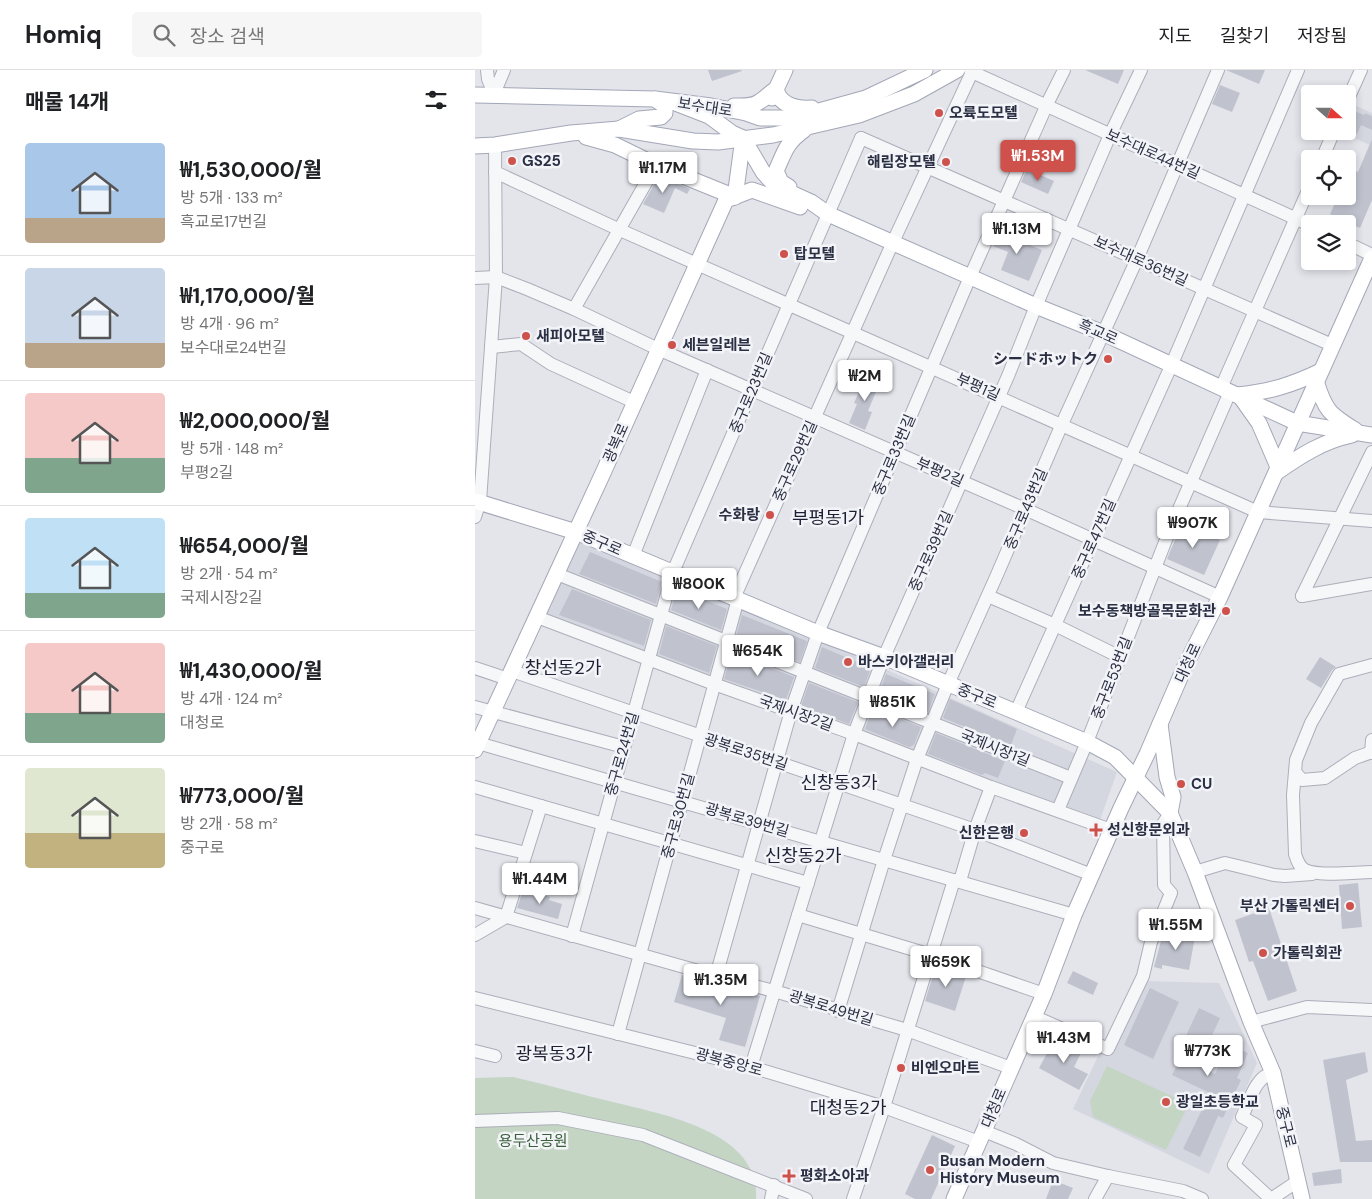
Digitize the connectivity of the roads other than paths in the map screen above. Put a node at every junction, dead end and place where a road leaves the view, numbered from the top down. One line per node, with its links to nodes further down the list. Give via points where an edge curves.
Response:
1 (487, 70): 13 (street)
2 (504, 70): 13 (street)
3 (785, 70): 12 (main road)
4 (925, 70): 17 (main road, 보수대로, via 866,98)
5 (1064, 70): 18 (street, 중구로33번길)
6 (1141, 70): 24 (street, 중구로39번길)
7 (1219, 70): 30 (street, 중구로43번길)
8 (1298, 70): 33 (street, 중구로47번길)
9 (966, 71): 18 (street, 보수대로44번길); 19 (main road, 보수대로); 31 (street, 중구로29번길)
10 (1362, 73): 11 (street)
11 (1356, 85)
12 (776, 89): 16 (main road, via 751,106 691,100); 17 (main road, via 778,97 793,107); 20 (main road)
13 (494, 94): 14 (main road, 보수대로); 15 (main road, 보수대로)
14 (475, 95)
15 (655, 100): 16 (main road, 보수대로); 22 (main road, via 665,106 665,113 639,119)
16 (673, 102): 20 (main road, 보수대로, via 711,106); 25 (main road, 흑교로, via 709,116)
17 (837, 106): 20 (main road, 보수대로, via 786,118)
18 (1046, 106): 24 (street, 보수대로44번길); 36 (street, 중구로33번길)
19 (859, 114): 21 (main road, 보수대로); 26 (street)
20 (760, 118): 25 (main road)
21 (808, 128): 25 (main road, 보수대로); 35 (main road, via 793,138 777,171 781,182)
22 (619, 130): 23 (main road, 보수대로); 25 (main road, 보수대로, via 693,141)
23 (571, 134): 27 (main road, 보수대로); 29 (main road, 보수대로, via 615,145)
24 (1110, 135): 30 (street, 보수대로44번길); 42 (street, 중구로39번길)
25 (743, 138): 34 (main road); 35 (main road, 흑교로, via 763,172 778,187)
26 (861, 138): 31 (street, 보수대로36번길); 38 (street, 중구로23번길)
27 (495, 145): 28 (main road, 보수대로); 32 (street)
28 (475, 146)
29 (656, 165): 34 (main road, 보수대로); 41 (street)
30 (1177, 165): 33 (street, 보수대로44번길); 46 (street, 중구로43번길)
31 (927, 167): 36 (street, 보수대로36번길); 43 (street, 중구로29번길)
32 (495, 172): 41 (street, 부평1길); 48 (street)
33 (1244, 196): 39 (street, 보수대로44번길); 51 (street, 중구로47번길)
34 (735, 197): 38 (main road, 흑교로, via 752,190); 47 (main road, 광복로, via 726,200)
35 (811, 202): 38 (main road, 흑교로)
36 (1005, 202): 42 (street, 보수대로36번길); 49 (street, 중구로33번길)
37 (1302, 205): 39 (street, 중구로53번길)
38 (828, 214): 43 (main road, 흑교로); 52 (street, 중구로23번길)
39 (1296, 219): 40 (street, 보수대로44번길); 55 (street, 중구로53번길)
40 (1301, 221)
41 (620, 230): 47 (street, 부평1길); 54 (street)
42 (1069, 230): 46 (street, 보수대로36번길); 53 (street, 중구로39번길)
43 (893, 242): 49 (main road, 흑교로); 56 (street, 중구로29번길)
44 (1356, 248): 45 (street)
45 (1372, 256): 58 (main road, 대청로)
46 (1137, 259): 51 (street, 보수대로36번길); 57 (street, 중구로43번길)
47 (697, 263): 52 (street, 부평1길); 60 (main road, 광복로)
48 (496, 277): 50 (street); 54 (street, 부평2길); 59 (street)
49 (970, 277): 53 (main road, 흑교로); 62 (street, 중구로33번길)
50 (475, 278)
51 (1204, 289): 55 (street, 보수대로36번길); 61 (street, 중구로47번길)
52 (789, 304): 56 (street, 부평1길); 65 (street, 중구로23번길)
53 (1036, 306): 57 (main road, 흑교로); 67 (street, 중구로39번길)
54 (574, 309): 60 (street, 부평2길)
55 (1255, 311): 58 (street, 보수대로36번길); 66 (street, 중구로53번길)
56 (853, 332): 62 (street, 부평1길); 69 (street, 중구로29번길)
57 (1103, 333): 61 (main road, 흑교로); 71 (street, 중구로43번길)
58 (1332, 345): 64 (main road, 대청로)
59 (491, 347): 68 (street, via 521,344 551,364); 79 (street)
60 (658, 349): 63 (street, 부평2길); 68 (main road, 광복로)
61 (1171, 366): 66 (main road, 흑교로); 75 (street, 중구로47번길)
62 (932, 367): 67 (street, 부평1길); 73 (street, 중구로33번길)
63 (707, 370): 65 (street, 부평2길); 87 (street)
64 (1319, 376): 66 (main road, via 1275,390); 70 (main road, 대청로); 72 (main road, via 1324,404 1334,417)
65 (752, 390): 69 (street, 부평2길); 89 (street, 중구로23번길)
66 (1232, 393): 70 (main road, 흑교로); 76 (main road, via 1259,423); 78 (street, 중구로53번길)
67 (999, 396): 71 (street, 부평1길); 77 (street, 중구로39번길)
68 (635, 402): 85 (main road, 광복로)
69 (814, 418): 73 (street, 부평2길); 94 (street, 중구로29번길)
70 (1297, 423): 72 (main road, 흑교로); 76 (main road, 대청로)
71 (1062, 424): 75 (street, 부평1길); 80 (street, 중구로43번길)
72 (1366, 434): 76 (main road, via 1325,443)
73 (896, 452): 77 (street, 부평2길); 98 (street, 중구로33번길)
74 (1372, 452): 83 (street)
75 (1131, 455): 78 (street, 부평1길); 86 (street, 중구로47번길)
76 (1277, 470): 81 (main road, 대청로)
77 (961, 482): 80 (street, 부평2길); 100 (street, 중구로39번길)
78 (1191, 482): 81 (street, 부평1길); 88 (street, 중구로53번길)
79 (477, 501): 82 (street); 85 (main road, 중구로)
80 (1025, 509): 86 (street, 부평2길); 92 (street, 중구로43번길)
81 (1258, 512): 83 (street, 부평1길); 93 (main road, 대청로)
82 (475, 517)
83 (1339, 518): 84 (street, 부평1길); 91 (street, via 1302,596)
84 (1372, 521)
85 (576, 532): 87 (main road, 중구로); 90 (main road, 광복로)
86 (1093, 540): 88 (street, 부평2길); 97 (street, 중구로47번길)
87 (633, 556): 89 (main road, 중구로)
88 (1155, 568): 93 (street, 부평2길); 101 (street, 중구로53번길)
89 (673, 572): 94 (main road, 중구로); 95 (street, 중구로24번길)
90 (557, 574): 95 (street, 국제시장1길); 96 (main road, 광복로)
91 (1372, 584)
92 (988, 596): 97 (street); 108 (street, 중구로43번길)
93 (1220, 597): 116 (main road, 대청로)
94 (736, 599): 98 (main road, 중구로); 99 (street, 중구로30번길)
95 (661, 616): 99 (street, 국제시장1길); 102 (street, 중구로24번길)
96 (537, 617): 102 (street, 국제시장2길); 106 (main road, 광복로)
97 (1055, 625): 101 (street); 113 (street, 중구로47번길)
98 (818, 632): 100 (main road, 중구로); 105 (street, 중구로33번길)
99 (726, 641): 105 (street, 국제시장1길); 107 (street, 중구로30번길)
100 (884, 657): 108 (main road, 중구로); 109 (street, 중구로39번길)
101 (1119, 657): 119 (street, 중구로53번길)
102 (649, 659): 107 (street, 국제시장2길); 114 (street, 중구로24번길)
103 (1372, 665): 125 (street, via 1339,674 1311,723 1296,760)
104 (475, 668): 106 (street, 광복로35번길)
105 (804, 672): 109 (street, 국제시장1길); 111 (street, 중구로33번길)
106 (510, 675): 112 (main road, 광복로); 114 (street, 광복로35번길)
107 (714, 684): 111 (street, 국제시장2길); 118 (street, 중구로30번길)
108 (948, 684): 113 (main road, 중구로); 115 (street, 중구로43번길)
109 (868, 698): 115 (street, 국제시장1길); 117 (street, 중구로39번길)
110 (475, 707): 112 (street)
111 (791, 711): 117 (street, 국제시장2길); 124 (street, 중구로33번길)
112 (492, 712): 120 (main road, 광복로); 121 (street)
113 (1016, 712): 119 (main road, 중구로)
114 (634, 713): 118 (street, 광복로35번길); 121 (street, 중구로24번길)
115 (932, 723): 123 (street, 중구로43번길); 127 (street, 국제시장1길)
116 (1160, 724): 126 (main road, 대청로); 136 (main road, via 1173,797)
117 (854, 734): 123 (street, 국제시장2길); 129 (street, 중구로39번길)
118 (700, 737): 124 (street, 광복로35번길); 132 (street, 중구로30번길)
119 (1087, 742): 126 (main road, 중구로, via 1115,757); 127 (street, 중구로53번길)
120 (477, 746): 128 (street, 광복로39번길)
121 (625, 747): 128 (street, 중구로24번길)
122 (1372, 748): 125 (street, via 1325,778 1302,780)
123 (917, 758): 131 (street, 국제시장2길); 133 (street, 중구로43번길)
124 (777, 762): 129 (street, 광복로35번길); 138 (street, 중구로33번길)
125 (1296, 773): 149 (street, via 1293,795 1295,854 1304,870)
126 (1136, 777): 136 (main road, 중구로); 140 (main road, 대청로)
127 (1071, 778): 135 (street, 중구로53번길)
128 (614, 782): 132 (street, 광복로39번길); 137 (street, 중구로24번길)
129 (839, 784): 133 (street, 광복로35번길); 142 (street, 중구로39번길)
130 (475, 786): 134 (street)
131 (991, 787): 135 (street, 국제시장2길); 139 (street)
132 (682, 802): 138 (street, 광복로39번길); 143 (street, 중구로30번길)
133 (902, 805): 139 (street, 광복로35번길); 145 (street, 중구로43번길)
134 (541, 806): 137 (street); 144 (street)
135 (1058, 810): 140 (street, 국제시장2길)
136 (1170, 813): 147 (main road, 중구로); 168 (street, via 1163,824 1164,885 1171,893 1151,942 1143,976 1108,1048)
137 (603, 824): 143 (street); 159 (street, 중구로24번길)
138 (759, 824): 142 (street, 광복로39번길); 146 (street, 중구로33번길)
139 (975, 830): 150 (street, 광복로35번길); 151 (street)
140 (1111, 830): 150 (main road, 대청로)
141 (475, 841): 144 (street)
142 (821, 842): 145 (street, 광복로39번길); 152 (street, 중구로39번길)
143 (670, 843): 146 (street); 160 (street, 중구로30번길)
144 (526, 852): 156 (street)
145 (884, 860): 151 (street, 광복로39번길); 157 (street, 중구로43번길)
146 (747, 866): 152 (street); 162 (street, 중구로33번길)
147 (1195, 872): 149 (street, via 1225,862 1280,875); 169 (main road, 중구로)
148 (1372, 872): 149 (street)
149 (1317, 873)
150 (1092, 875): 154 (main road, 대청로)
151 (957, 881): 154 (street, 광복로39번길); 161 (street)
152 (808, 883): 155 (street, 중구로39번길)
153 (475, 908): 156 (street, 광복로49번길)
154 (1074, 914): 164 (main road, 대청로)
155 (798, 915): 157 (street); 163 (street, 중구로39번길)
156 (506, 917): 158 (street); 159 (street, 광복로49번길)
157 (862, 933): 161 (street); 167 (street, 중구로43번길)
158 (475, 935)
159 (572, 936): 160 (street, 광복로49번길)
160 (639, 955): 162 (street, 광복로49번길); 171 (street, 중구로30번길)
161 (931, 955): 164 (street); 170 (street)
162 (716, 976): 163 (street, 광복로49번길)
163 (774, 991): 167 (street, 광복로49번길); 174 (street, 중구로39번길)
164 (1044, 994): 168 (main road, 대청로)
165 (475, 998): 171 (street, 광복중앙로)
166 (1372, 1010): 169 (street, via 1307,1007)
167 (838, 1011): 170 (street, 광복로49번길)
168 (1033, 1016): 175 (main road, 대청로)
169 (1251, 1022): 176 (main road, 중구로)
170 (907, 1030): 175 (street, 광복로49번길); 177 (street)
171 (618, 1034): 174 (street, 광복중앙로)
172 (475, 1051): 173 (street)
173 (495, 1056)
174 (751, 1067): 177 (street, 광복중앙로)
175 (1011, 1068): 179 (main road, 대청로)
176 (1273, 1074): 181 (main road, 중구로); 190 (street, 중구로, via 1266,1074 1260,1080 1242,1117 1256,1125 1234,1165)
177 (884, 1106): 179 (street, 광복중앙로); 186 (street)
178 (475, 1121): 182 (street, via 558,1118 643,1135)
179 (982, 1136): 180 (street, 광복중앙로, via 1016,1144 1053,1163); 187 (main road, 대청로)
180 (1108, 1176): 183 (street, 광복중앙로); 188 (street)
181 (1299, 1181): 190 (street, 중구로); 191 (main road, 중구로)
182 (774, 1185): 184 (street); 185 (street)
183 (1182, 1195): 189 (street, 광복중앙로)
184 (771, 1199)
185 (806, 1199)
186 (853, 1199)
187 (954, 1199)
188 (1095, 1199)
189 (1202, 1199)
190 (1271, 1199)
191 (1302, 1199)

